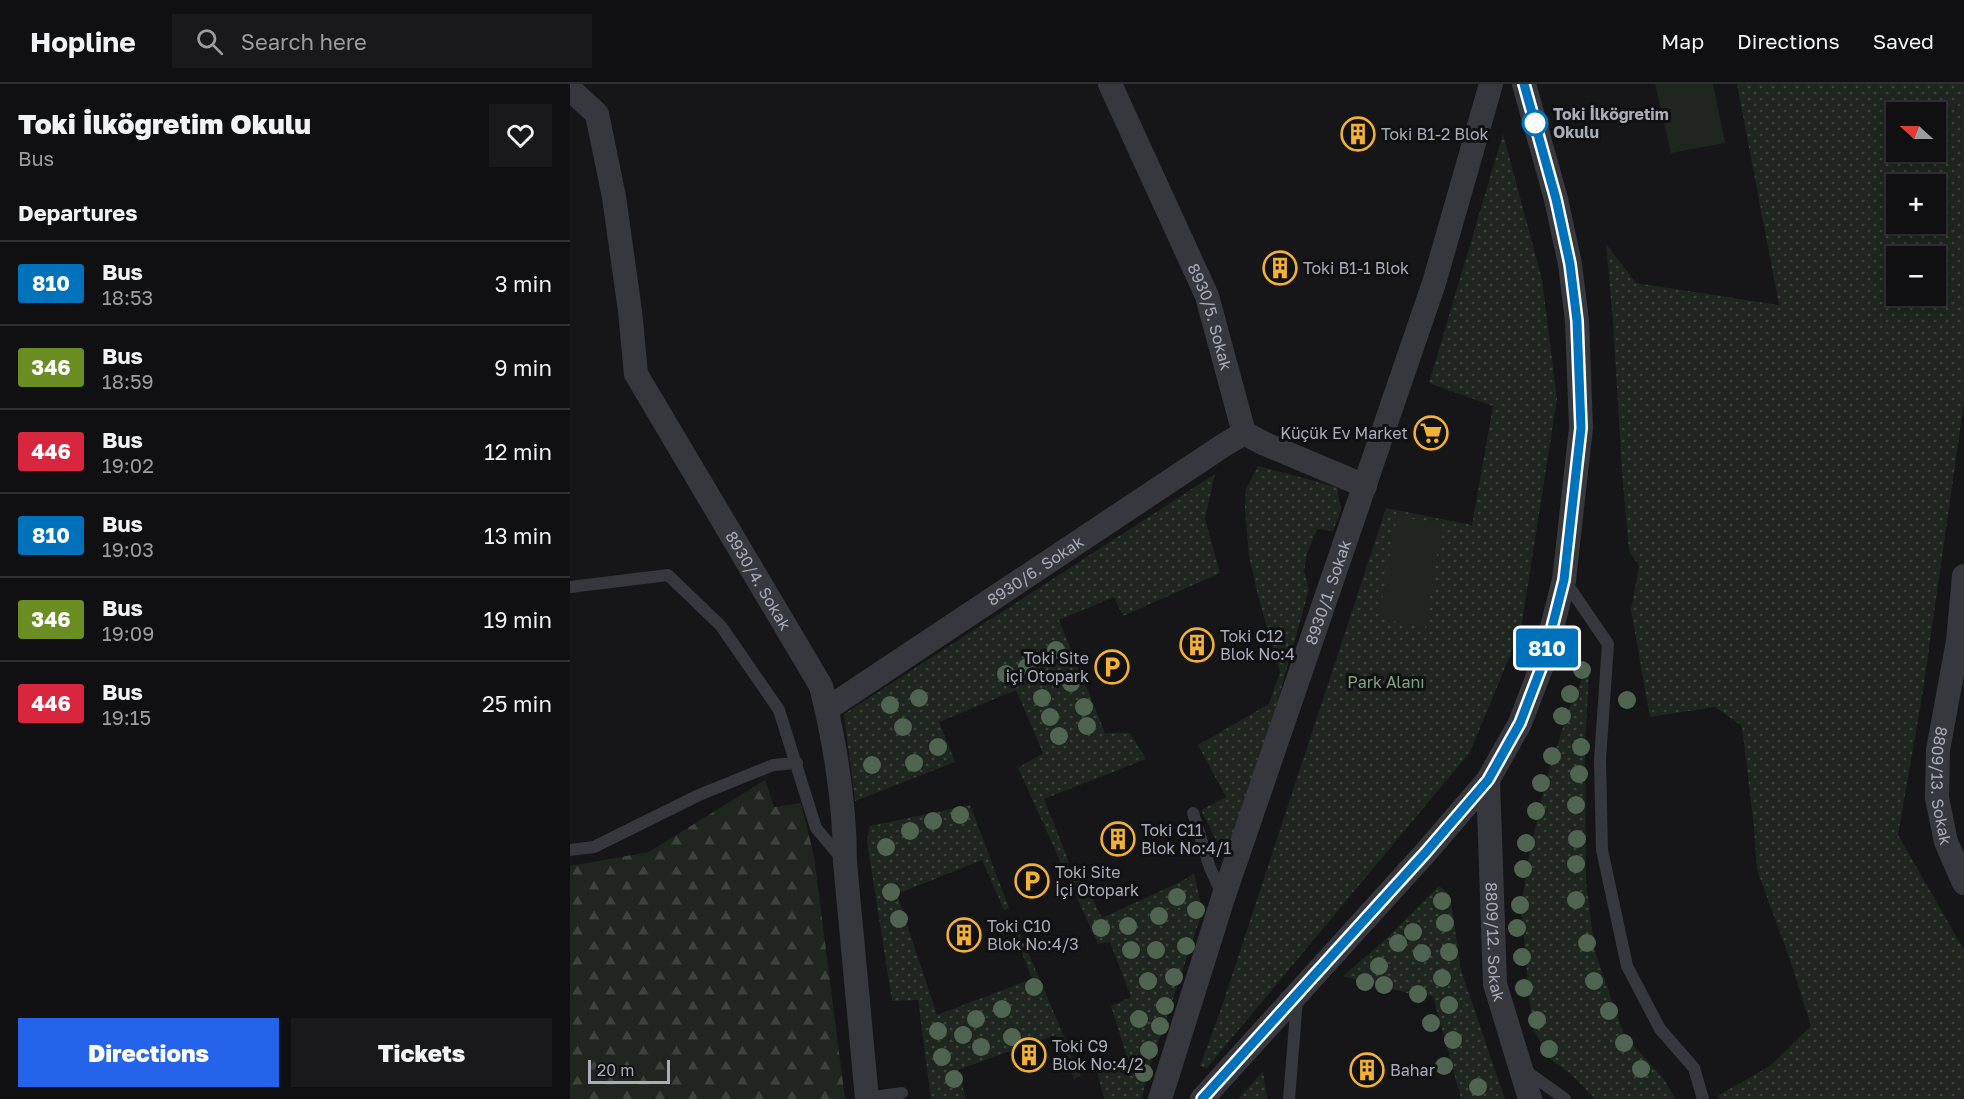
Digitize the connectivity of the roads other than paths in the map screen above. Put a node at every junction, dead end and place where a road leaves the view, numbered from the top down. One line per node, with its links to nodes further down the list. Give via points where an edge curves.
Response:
1 (1110, 84): 6 (street, 8930/5. Sokak, via 1207,296)
2 (1524, 84): 9 (street, via 1556,199 1577,321 1581,428)
3 (1486, 88): 5 (street); 7 (street, 8930/1. Sokak, via 1434,283)
4 (570, 91): 11 (street, 8930/4. Sokak, via 597,114 614,197 636,374 821,686)
5 (1502, 117)
6 (1244, 433): 7 (street); 11 (street, 8930/6. Sokak)
7 (1365, 486): 18 (street, 8930/1. Sokak)
8 (1964, 576): 17 (street, 8809/13. Sokak, via 1958,640 1938,750 1937,798 1946,842)
9 (1564, 580): 13 (street, via 1540,673 1520,723); 28 (lane, via 1608,644 1600,760 1602,850 1627,966 1660,1029 1695,1068)
10 (570, 586): 12 (lane, via 668,575 722,626 779,710)
11 (827, 709): 16 (street, 8930/4. Sokak, via 845,823)
12 (797, 763): 15 (lane, via 773,765 699,795 594,847); 16 (lane, via 816,828)
13 (1488, 780): 19 (street); 20 (street, 8809/12. Sokak, via 1495,984)
14 (1193, 813): 18 (lane)
15 (570, 850)
16 (845, 862): 22 (street, 8930/4. Sokak)
17 (1964, 883)
18 (1223, 898): 23 (street, 8930/1. Sokak)
19 (1298, 993): 24 (street); 25 (lane)
20 (1520, 1067): 26 (street, 8809/12. Sokak); 27 (lane)
21 (902, 1093): 22 (lane)
22 (867, 1098)
23 (1160, 1099)
24 (1202, 1099)
25 (1289, 1099)
26 (1530, 1099)
27 (1565, 1099)
28 (1703, 1099)

